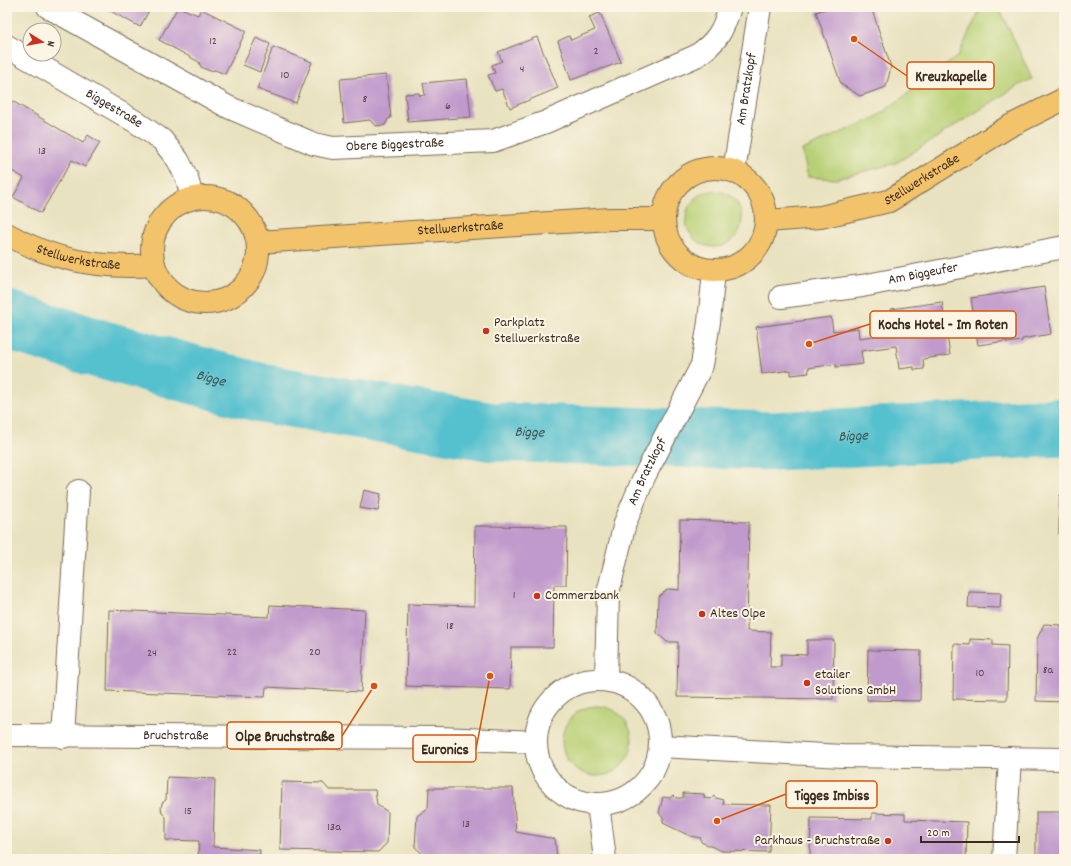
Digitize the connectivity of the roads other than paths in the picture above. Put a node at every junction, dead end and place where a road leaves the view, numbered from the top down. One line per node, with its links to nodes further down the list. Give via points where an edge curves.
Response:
1 (48, 7): 2 (street, Obere Biggestraße, via 228,107 314,144 333,148 493,141 546,122 696,56 711,46 724,27)
2 (730, 7)
3 (760, 7): 6 (street, Am Bratzkopf)
4 (7, 46): 7 (street, Biggestraße, via 162,140 178,160 187,178)
5 (1064, 100): 9 (main road, Stellwerkstraße, via 1008,127 890,201 821,217)
6 (734, 171): 8 (main road, via 702,169 686,176 674,188 666,202); 9 (main road, via 750,181 762,196)
7 (192, 198): 11 (main road, via 212,197 229,202 249,221); 13 (main road, via 179,203 166,213 156,227 151,243)
8 (664, 219): 11 (main road, Stellwerkstraße, via 610,219); 14 (main road, via 666,235 673,249 684,261 698,268)
9 (767, 221): 14 (main road, via 764,237 756,251 744,262 730,269)
10 (7, 234): 13 (main road, Stellwerkstraße, via 28,246 80,263 127,267)
11 (258, 242): 13 (main road, via 257,260 251,278 239,291 223,301 206,304 187,301 171,292 159,279)
12 (1064, 247): 15 (street, Am Biggeufer, via 862,286)
13 (154, 265)
14 (714, 271): 17 (street, Am Bratzkopf, via 702,365 628,513 608,593)
15 (782, 297)
16 (78, 491): 19 (street)
17 (606, 680): 20 (street, via 585,681 560,693 550,702 540,721); 21 (street, via 624,685 640,695 652,710 659,727)
18 (7, 735): 19 (street, Bruchstraße)
19 (63, 736): 20 (street, Bruchstraße, via 432,738)
20 (536, 742): 24 (street, via 539,761 548,779 561,792 579,801)
21 (660, 746): 22 (street, via 842,756); 24 (street, via 657,764 648,781 634,794 617,802)
22 (1010, 758): 23 (street); 26 (street)
23 (1064, 758)
24 (598, 804): 25 (street)
25 (605, 859)
26 (1004, 859)

